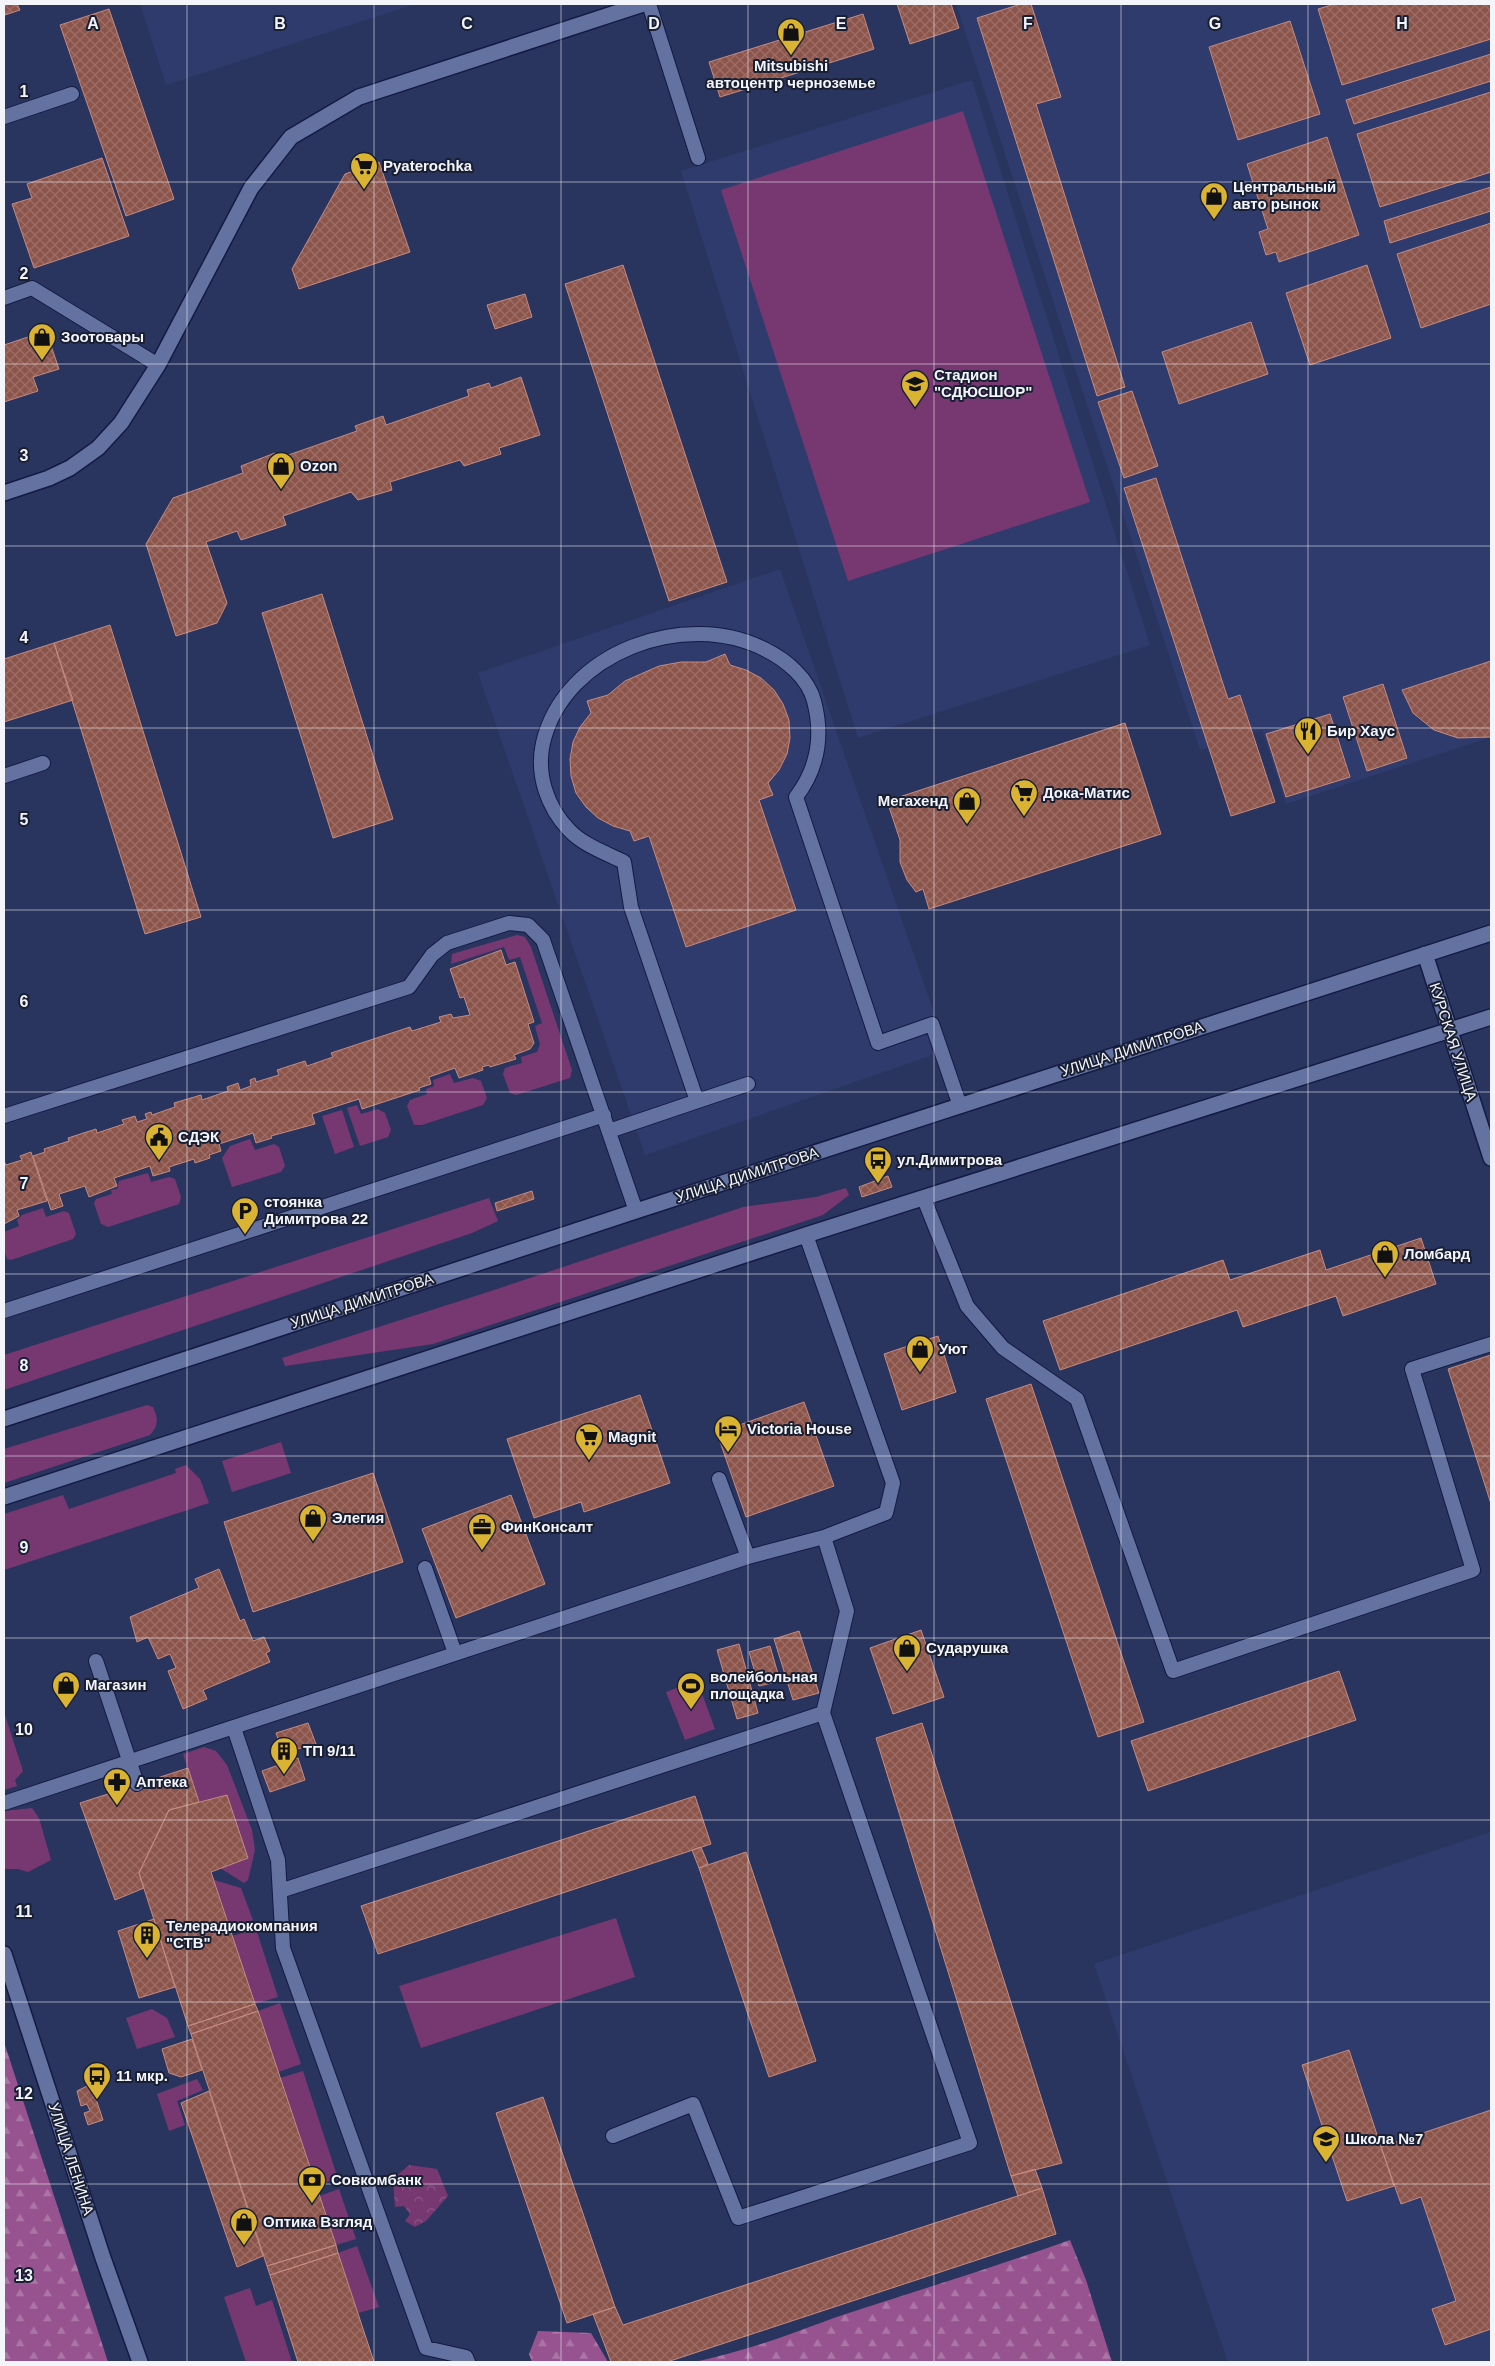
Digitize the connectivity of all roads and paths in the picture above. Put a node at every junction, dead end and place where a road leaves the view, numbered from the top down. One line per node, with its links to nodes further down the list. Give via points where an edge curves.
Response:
1 (643, 4): 7 (street, via 359,97 290,138 251,188)
2 (650, 4): 5 (lane)
3 (72, 94): 4 (lane)
4 (4, 117)
5 (698, 158)
6 (4, 298): 7 (lane, via 32,288)
7 (158, 365): 8 (street, via 121,423 98,448 56,475)
8 (4, 493)
9 (43, 763): 10 (lane)
10 (4, 776)
11 (1491, 933): 12 (street, УЛИЦА ДИМИТРОВА)
12 (1425, 954): 14 (street, КУРСКАЯ УЛИЦА); 17 (street, УЛИЦА ДИМИТРОВА)
13 (1491, 1017): 14 (street)
14 (1449, 1031): 21 (street, КУРСКАЯ УЛИЦА); 22 (street)
15 (748, 1084): 16 (lane)
16 (697, 1101): 17 (lane, via 631,907 624,862 570,831 552,807 539,760 556,706 575,684 630,648 660,638 691,634 722,635 755,644 785,660 812,695 818,718 819,742 813,766 796,797 878,1043 932,1024); 20 (lane)
17 (960, 1106): 23 (street, УЛИЦА ДИМИТРОВА)
18 (604, 1115): 19 (lane, via 543,940 528,925 509,923 447,943 432,954 410,987); 20 (lane); 25 (lane)
19 (4, 1116)
20 (609, 1131): 23 (lane)
21 (1491, 1158)
22 (924, 1198): 24 (street); 26 (lane, via 967,1306 1003,1348 1077,1398 1173,1671 1472,1570 1412,1369)
23 (636, 1211): 27 (street, УЛИЦА ДИМИТРОВА)
24 (806, 1235): 29 (street); 30 (lane, via 892,1483 886,1513)
25 (4, 1311)
26 (1491, 1344)
27 (4, 1419)
28 (719, 1480): 31 (lane)
29 (4, 1497)
30 (824, 1537): 31 (lane); 35 (lane, via 847,1610)
31 (748, 1557): 33 (lane)
32 (425, 1568): 33 (lane)
33 (455, 1653): 36 (lane)
34 (96, 1661): 37 (lane)
35 (824, 1713): 40 (lane); 42 (lane, via 970,2143 738,2218 693,2104)
36 (234, 1728): 37 (lane); 40 (lane, via 278,1860)
37 (129, 1760): 38 (lane); 39 (lane)
38 (138, 1784)
39 (4, 1803)
40 (280, 1891): 44 (lane, via 283,1948 426,2348 466,2357)
41 (4, 1954): 43 (street, УЛИЦА ЛЕНИНА)
42 (613, 2136)
43 (140, 2362)
44 (468, 2362)

